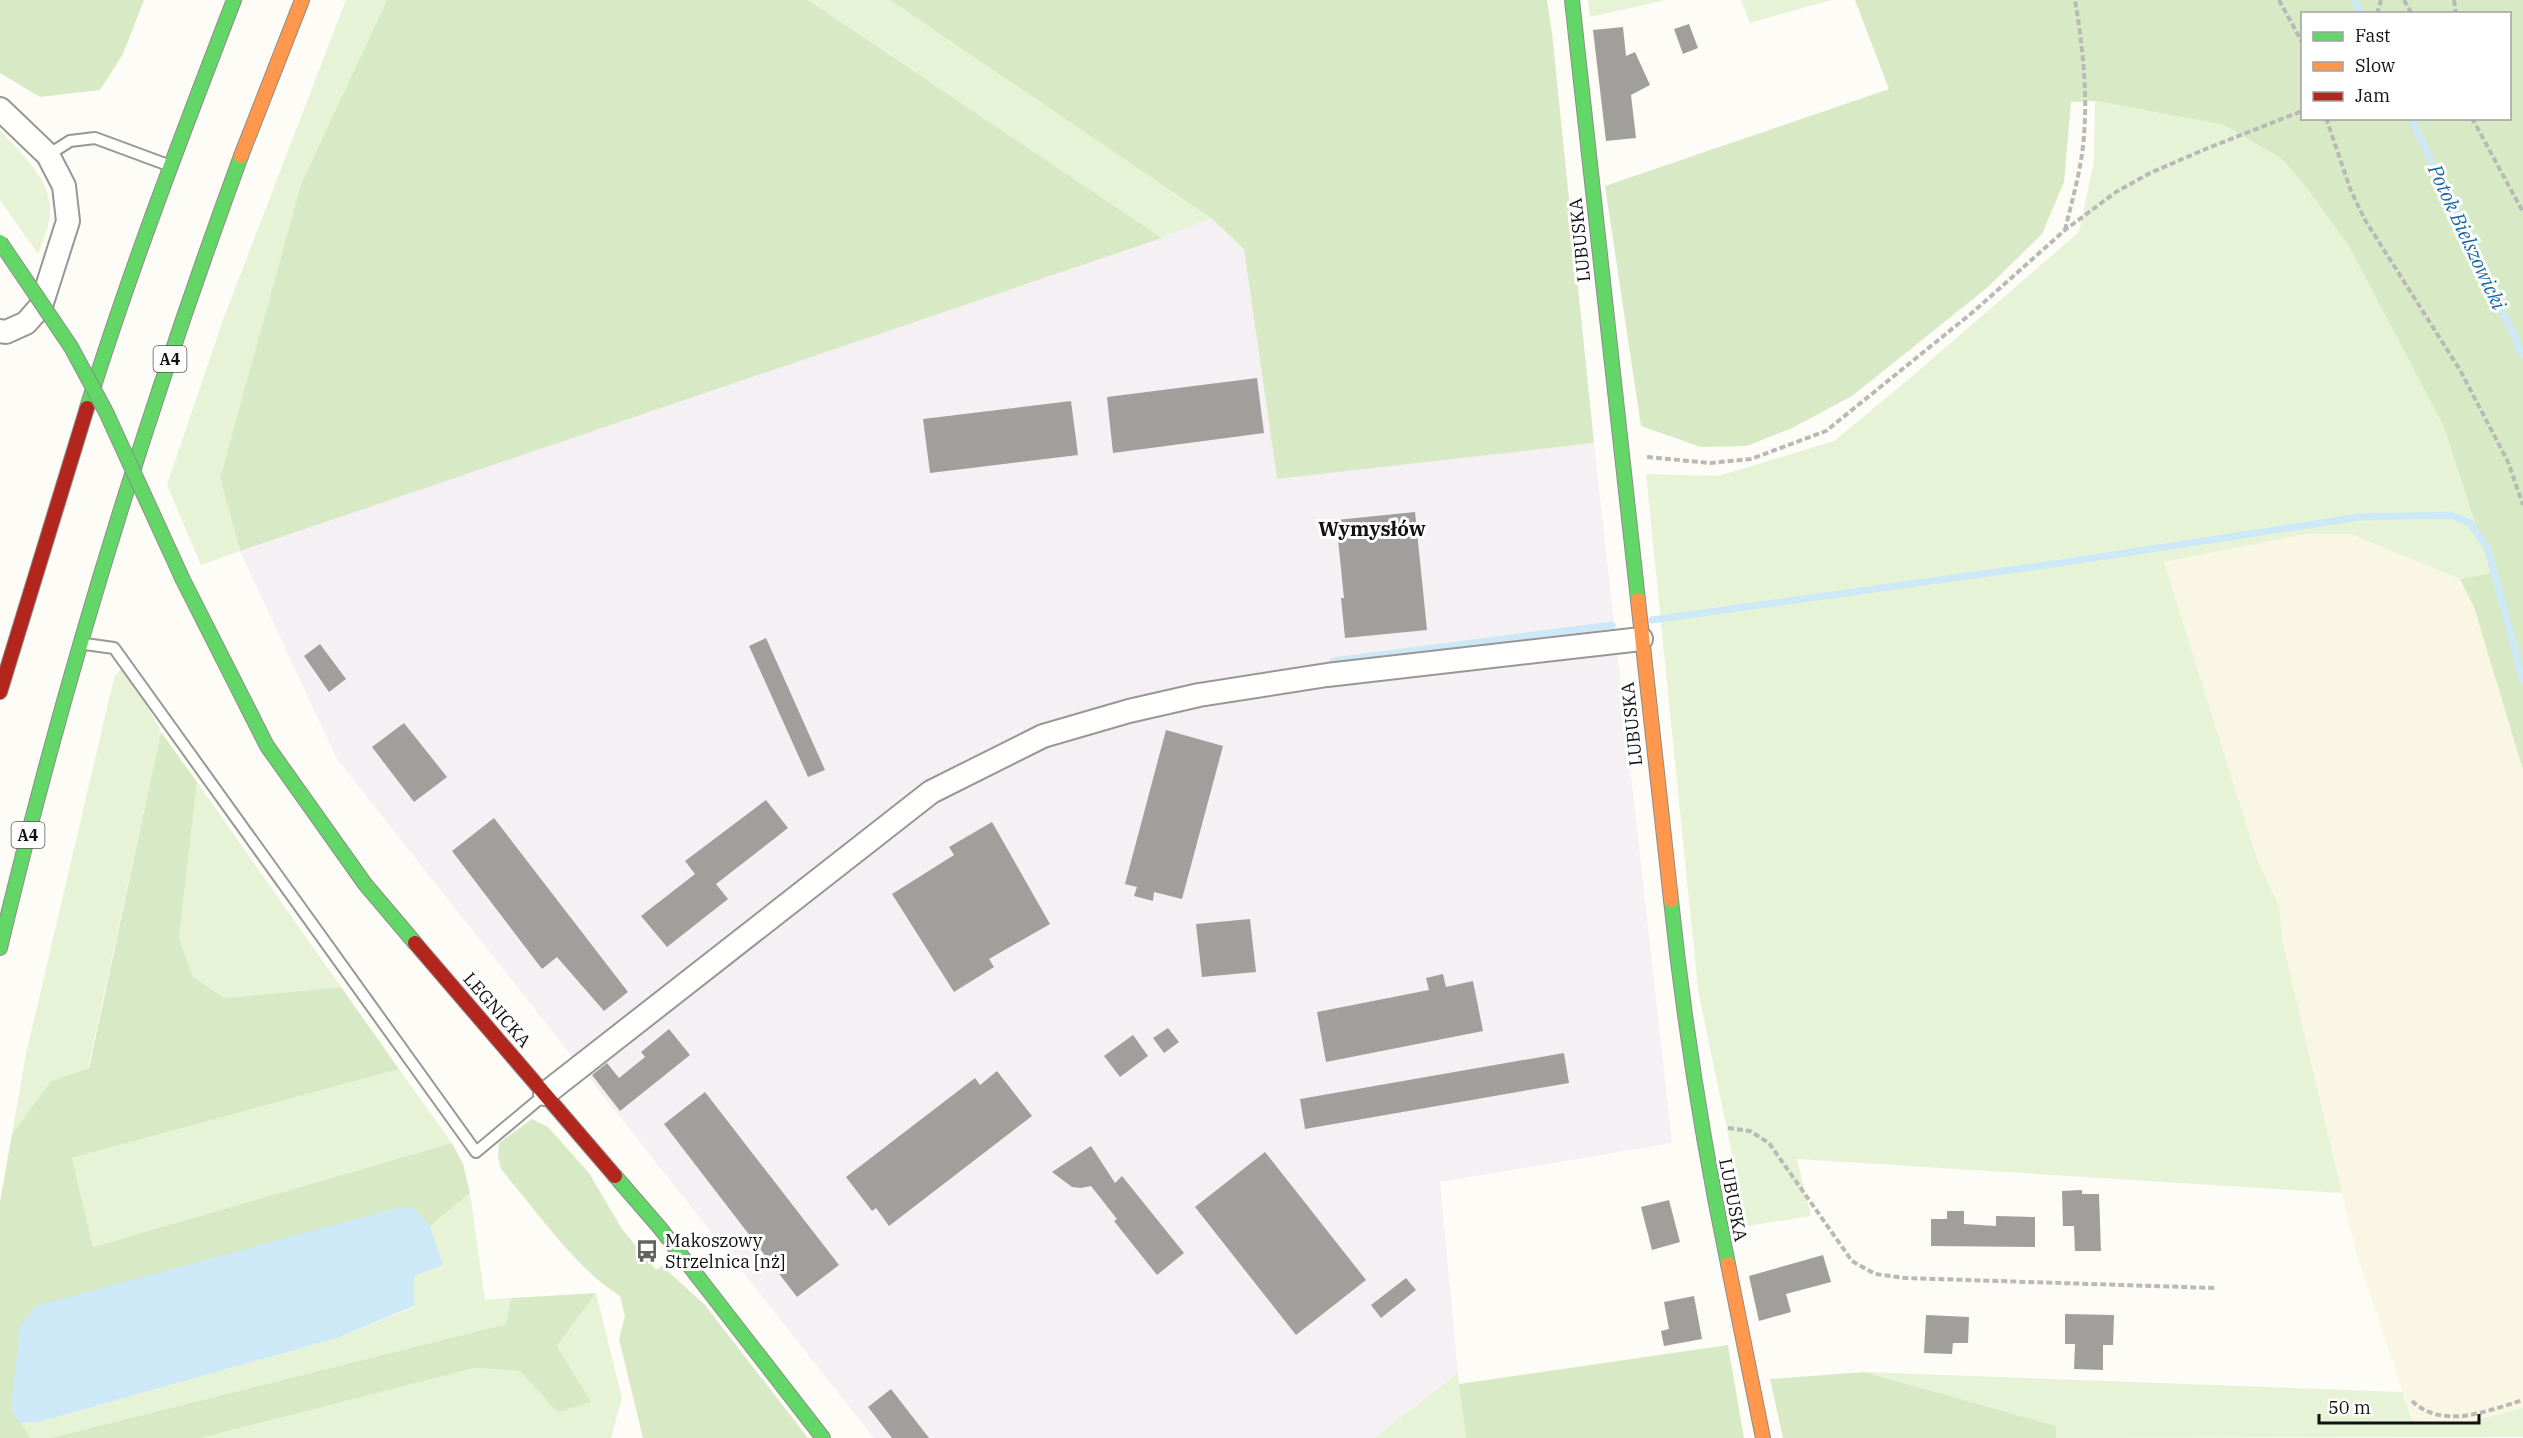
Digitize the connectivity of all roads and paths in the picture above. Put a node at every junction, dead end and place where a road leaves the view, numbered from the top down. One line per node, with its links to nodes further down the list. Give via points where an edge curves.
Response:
1 (234, 0): 12 (main road)
2 (302, 0): 20 (main road, A4, via 223,206 153,410)
3 (1572, 0): 17 (main road, LUBUSKA)
4 (2075, 0): 14 (path, via 2083,43 2085,101 2080,165)
5 (2279, 0): 6 (path)
6 (2301, 40)
7 (0, 109): 11 (street)
8 (2301, 111): 14 (path, via 2150,173 2116,192)
9 (2327, 120): 18 (path, via 2365,219 2460,370 2508,462)
10 (2473, 120): 13 (path)
11 (48, 155): 12 (lane, via 70,141 95,138); 16 (street, via 64,186 68,221 41,306 26,323)
12 (170, 165): 21 (main road, via 106,348)
13 (2523, 212)
14 (2065, 230): 17 (path, via 1973,312 1826,431 1752,459 1710,463)
15 (0, 242): 23 (main road, LEGNICKA, bridge, via 71,347 106,412 183,580 267,746 364,884)
16 (0, 331)
17 (1623, 454): 19 (main road, LUBUSKA)
18 (2523, 505)
19 (1641, 639): 23 (street, via 1327,675 1199,695 1043,736 931,792); 24 (main road, LUBUSKA, via 1681,996)
20 (80, 643): 22 (main road, A4); 23 (lane, via 114,648 476,1152)
21 (0, 692)
22 (0, 948)
23 (545, 1094): 28 (main road, LEGNICKA, via 660,1228)
24 (1701, 1123): 25 (path, via 1750,1131 1768,1143 1852,1261 1875,1274); 29 (main road, LUBUSKA)
25 (2215, 1288)
26 (2523, 1400): 27 (path, via 2480,1413 2449,1417 2424,1413)
27 (2412, 1401)
28 (823, 1438)
29 (1763, 1438)

